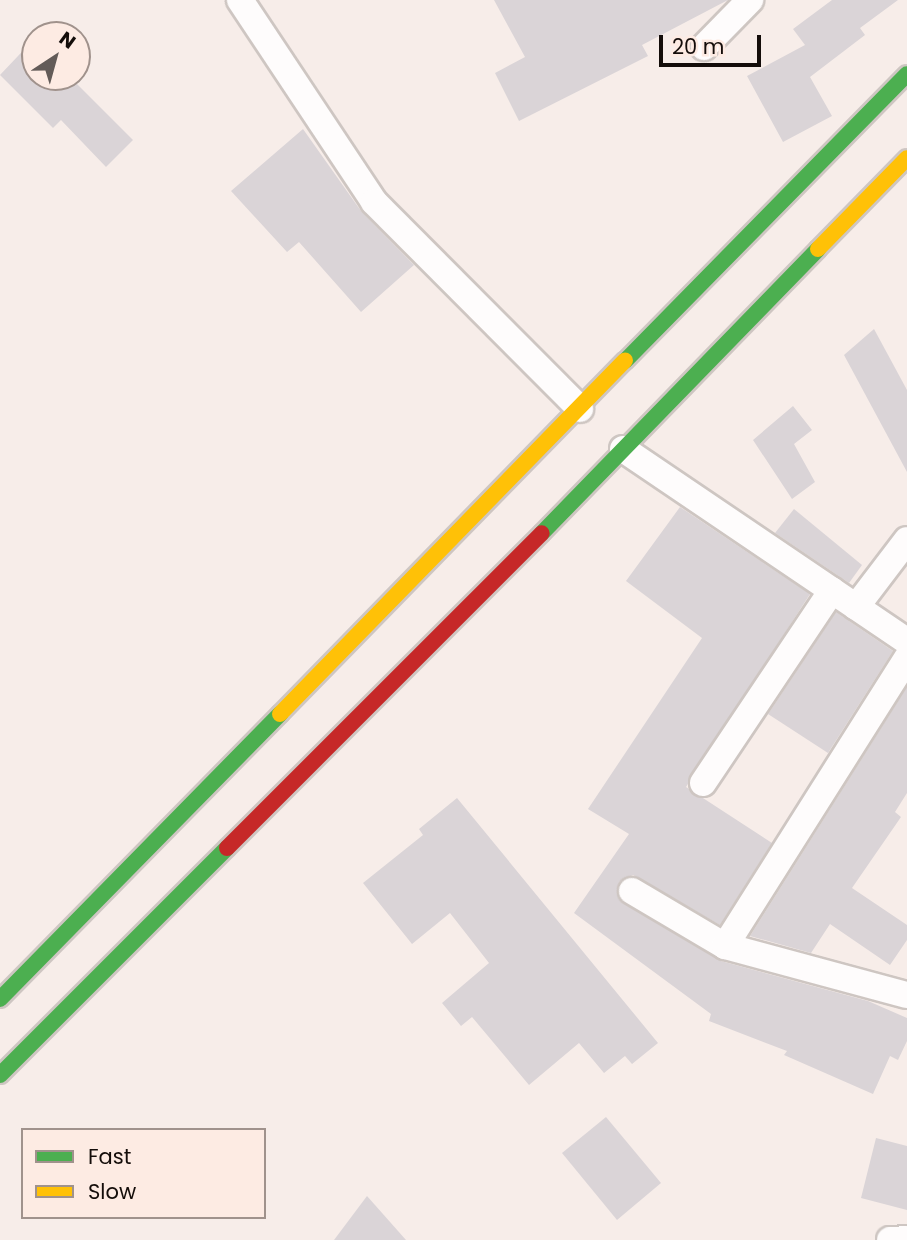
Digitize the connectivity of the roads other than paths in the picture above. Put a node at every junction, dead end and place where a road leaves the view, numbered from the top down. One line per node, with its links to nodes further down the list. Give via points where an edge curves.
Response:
1 (240, 0): 6 (street, via 374,202)
2 (750, 0): 3 (street)
3 (704, 47)
4 (907, 74): 6 (main road)
5 (907, 158): 7 (main road)
6 (580, 409): 19 (main road, via 464,539)
7 (623, 449): 10 (main road); 11 (street)
8 (907, 540): 12 (street)
9 (485, 559): 10 (main road)
10 (501, 575): 20 (main road)
11 (832, 590): 12 (street); 15 (street)
12 (856, 607): 13 (street)
13 (907, 641)
14 (907, 658): 17 (street)
15 (703, 783)
16 (632, 891): 17 (street)
17 (725, 946): 18 (street)
18 (907, 995)
19 (0, 999)
20 (0, 1075)
21 (907, 1239): 22 (street)
22 (890, 1240)

